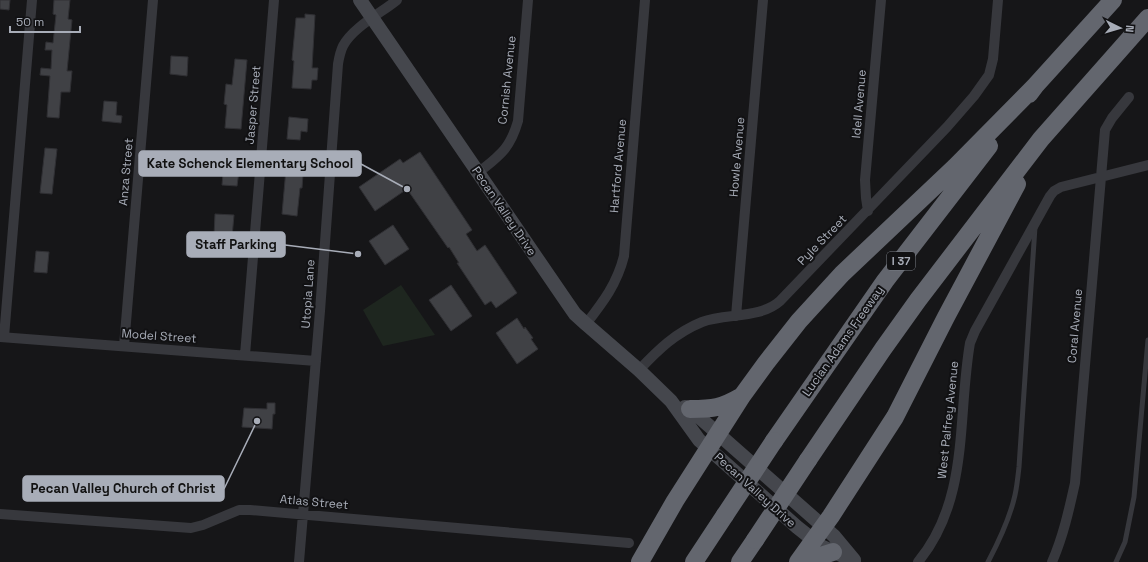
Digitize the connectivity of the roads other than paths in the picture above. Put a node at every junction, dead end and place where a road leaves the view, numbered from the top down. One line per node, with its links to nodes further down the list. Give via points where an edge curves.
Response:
1 (32, 0): 24 (street)
2 (153, 0): 26 (street, Anza Street)
3 (274, 0): 27 (street, Jasper Street)
4 (360, 0): 12 (main road, Pecan Valley Drive)
5 (397, 0): 12 (street, Utopia Lane)
6 (528, 0): 18 (street, Cornish Avenue, via 518,121 504,151)
7 (645, 0): 23 (street, Hartford Avenue, via 624,256 612,287)
8 (763, 0): 22 (street, Howle Avenue)
9 (881, 0): 20 (street, Idell Avenue, via 865,180)
10 (998, 0): 20 (street, Pyle Street, via 993,59 989,75 947,127)
11 (1113, 0): 14 (highway, Lucian Adams Freeway / I 37)
12 (373, 18): 18 (main road, Pecan Valley Drive); 28 (street, Utopia Lane, via 348,38 343,45 338,64)
13 (1148, 18): 16 (highway)
14 (1035, 86): 30 (highway, via 955,167 842,274 783,340); 41 (highway, Lucian Adams Freeway / I 37, bridge, via 885,281)
15 (1129, 97): 19 (street, Coral Avenue, via 1105,130)
16 (1041, 139): 36 (highway, via 895,418); 42 (highway, bridge, via 883,349)
17 (1148, 165): 19 (street)
18 (478, 173): 23 (main road, Pecan Valley Drive, via 575,314)
19 (1101, 176): 21 (street, via 1054,191); 48 (street, Coral Avenue, via 1075,483 1066,522)
20 (868, 211): 22 (street, Pyle Street, via 776,306)
21 (1036, 221): 46 (street, West Palfrey Avenue, via 970,343 961,444 950,502 940,527); 47 (lane, via 1019,467 1015,495 1007,521)
22 (736, 316): 29 (street, Pyle Street, via 702,322 684,331 661,347)
23 (586, 324): 29 (main road, Pecan Valley Drive)
24 (2, 337): 26 (street, Model Street)
25 (1148, 340): 49 (lane, via 1134,497 1125,542)
26 (124, 346): 27 (street, Model Street)
27 (245, 355): 28 (street, Model Street)
28 (316, 361): 35 (street, Utopia Lane)
29 (639, 370): 31 (main road, Pecan Valley Drive)
30 (742, 396): 32 (highway, via 719,407); 33 (highway)
31 (671, 401): 32 (main road, Pecan Valley Drive); 33 (main road, Pecan Valley Drive, via 697,438)
32 (690, 409): 33 (main road, Pecan Valley Drive)
33 (713, 441): 36 (main road, Pecan Valley Drive); 40 (highway)
34 (0, 514): 35 (street, Atlas Street, via 183,528 203,525 239,510)
35 (303, 514): 37 (street, Atlas Street); 39 (street, Utopia Lane)
36 (819, 534): 38 (main road, Pecan Valley Drive, via 820,546); 43 (highway); 45 (main road, Pecan Valley Drive, via 834,536)
37 (629, 544)
38 (833, 552): 44 (highway); 45 (main road, Pecan Valley Drive)
39 (299, 562)
40 (640, 562)
41 (694, 562)
42 (740, 562)
43 (798, 562)
44 (806, 562)
45 (855, 562)
46 (918, 562)
47 (988, 562)
48 (1052, 562)
49 (1116, 562)

